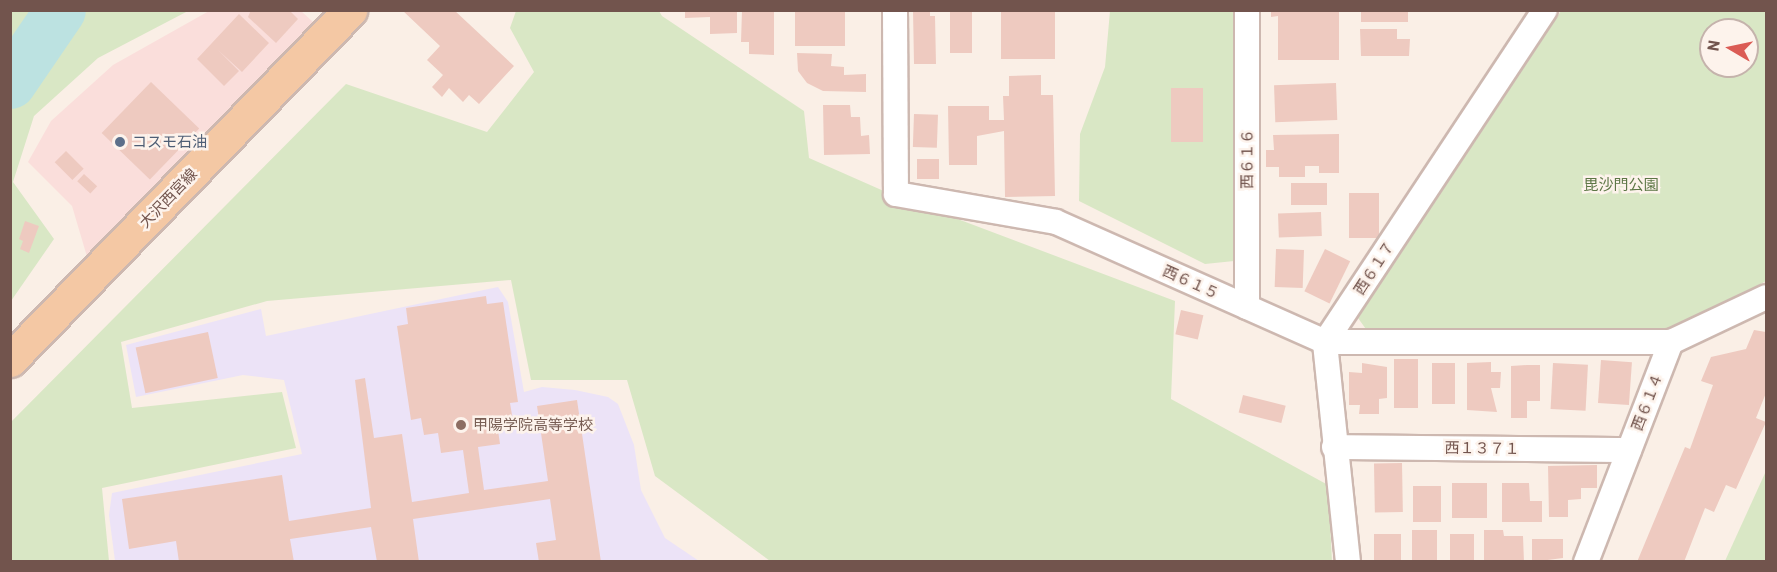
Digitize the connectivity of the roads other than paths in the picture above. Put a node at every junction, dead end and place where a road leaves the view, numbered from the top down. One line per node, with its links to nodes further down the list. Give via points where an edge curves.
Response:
1 (350, 10): 9 (main road, 大沢西宮線)
2 (895, 10): 6 (street, 西６１５, via 896,194 1056,222)
3 (1247, 10): 6 (street, 西６１６)
4 (1545, 10): 7 (street, 西６１７)
5 (1767, 297): 8 (street)
6 (1247, 307): 7 (street, 西６１５)
7 (1325, 342): 8 (street, 西６１５); 10 (street)
8 (1671, 342): 11 (street, 西６１４)
9 (12, 359)
10 (1334, 447): 11 (street, 西１３７１); 12 (street)
11 (1629, 450): 13 (street, 西６１４)
12 (1348, 561)
13 (1586, 561)

